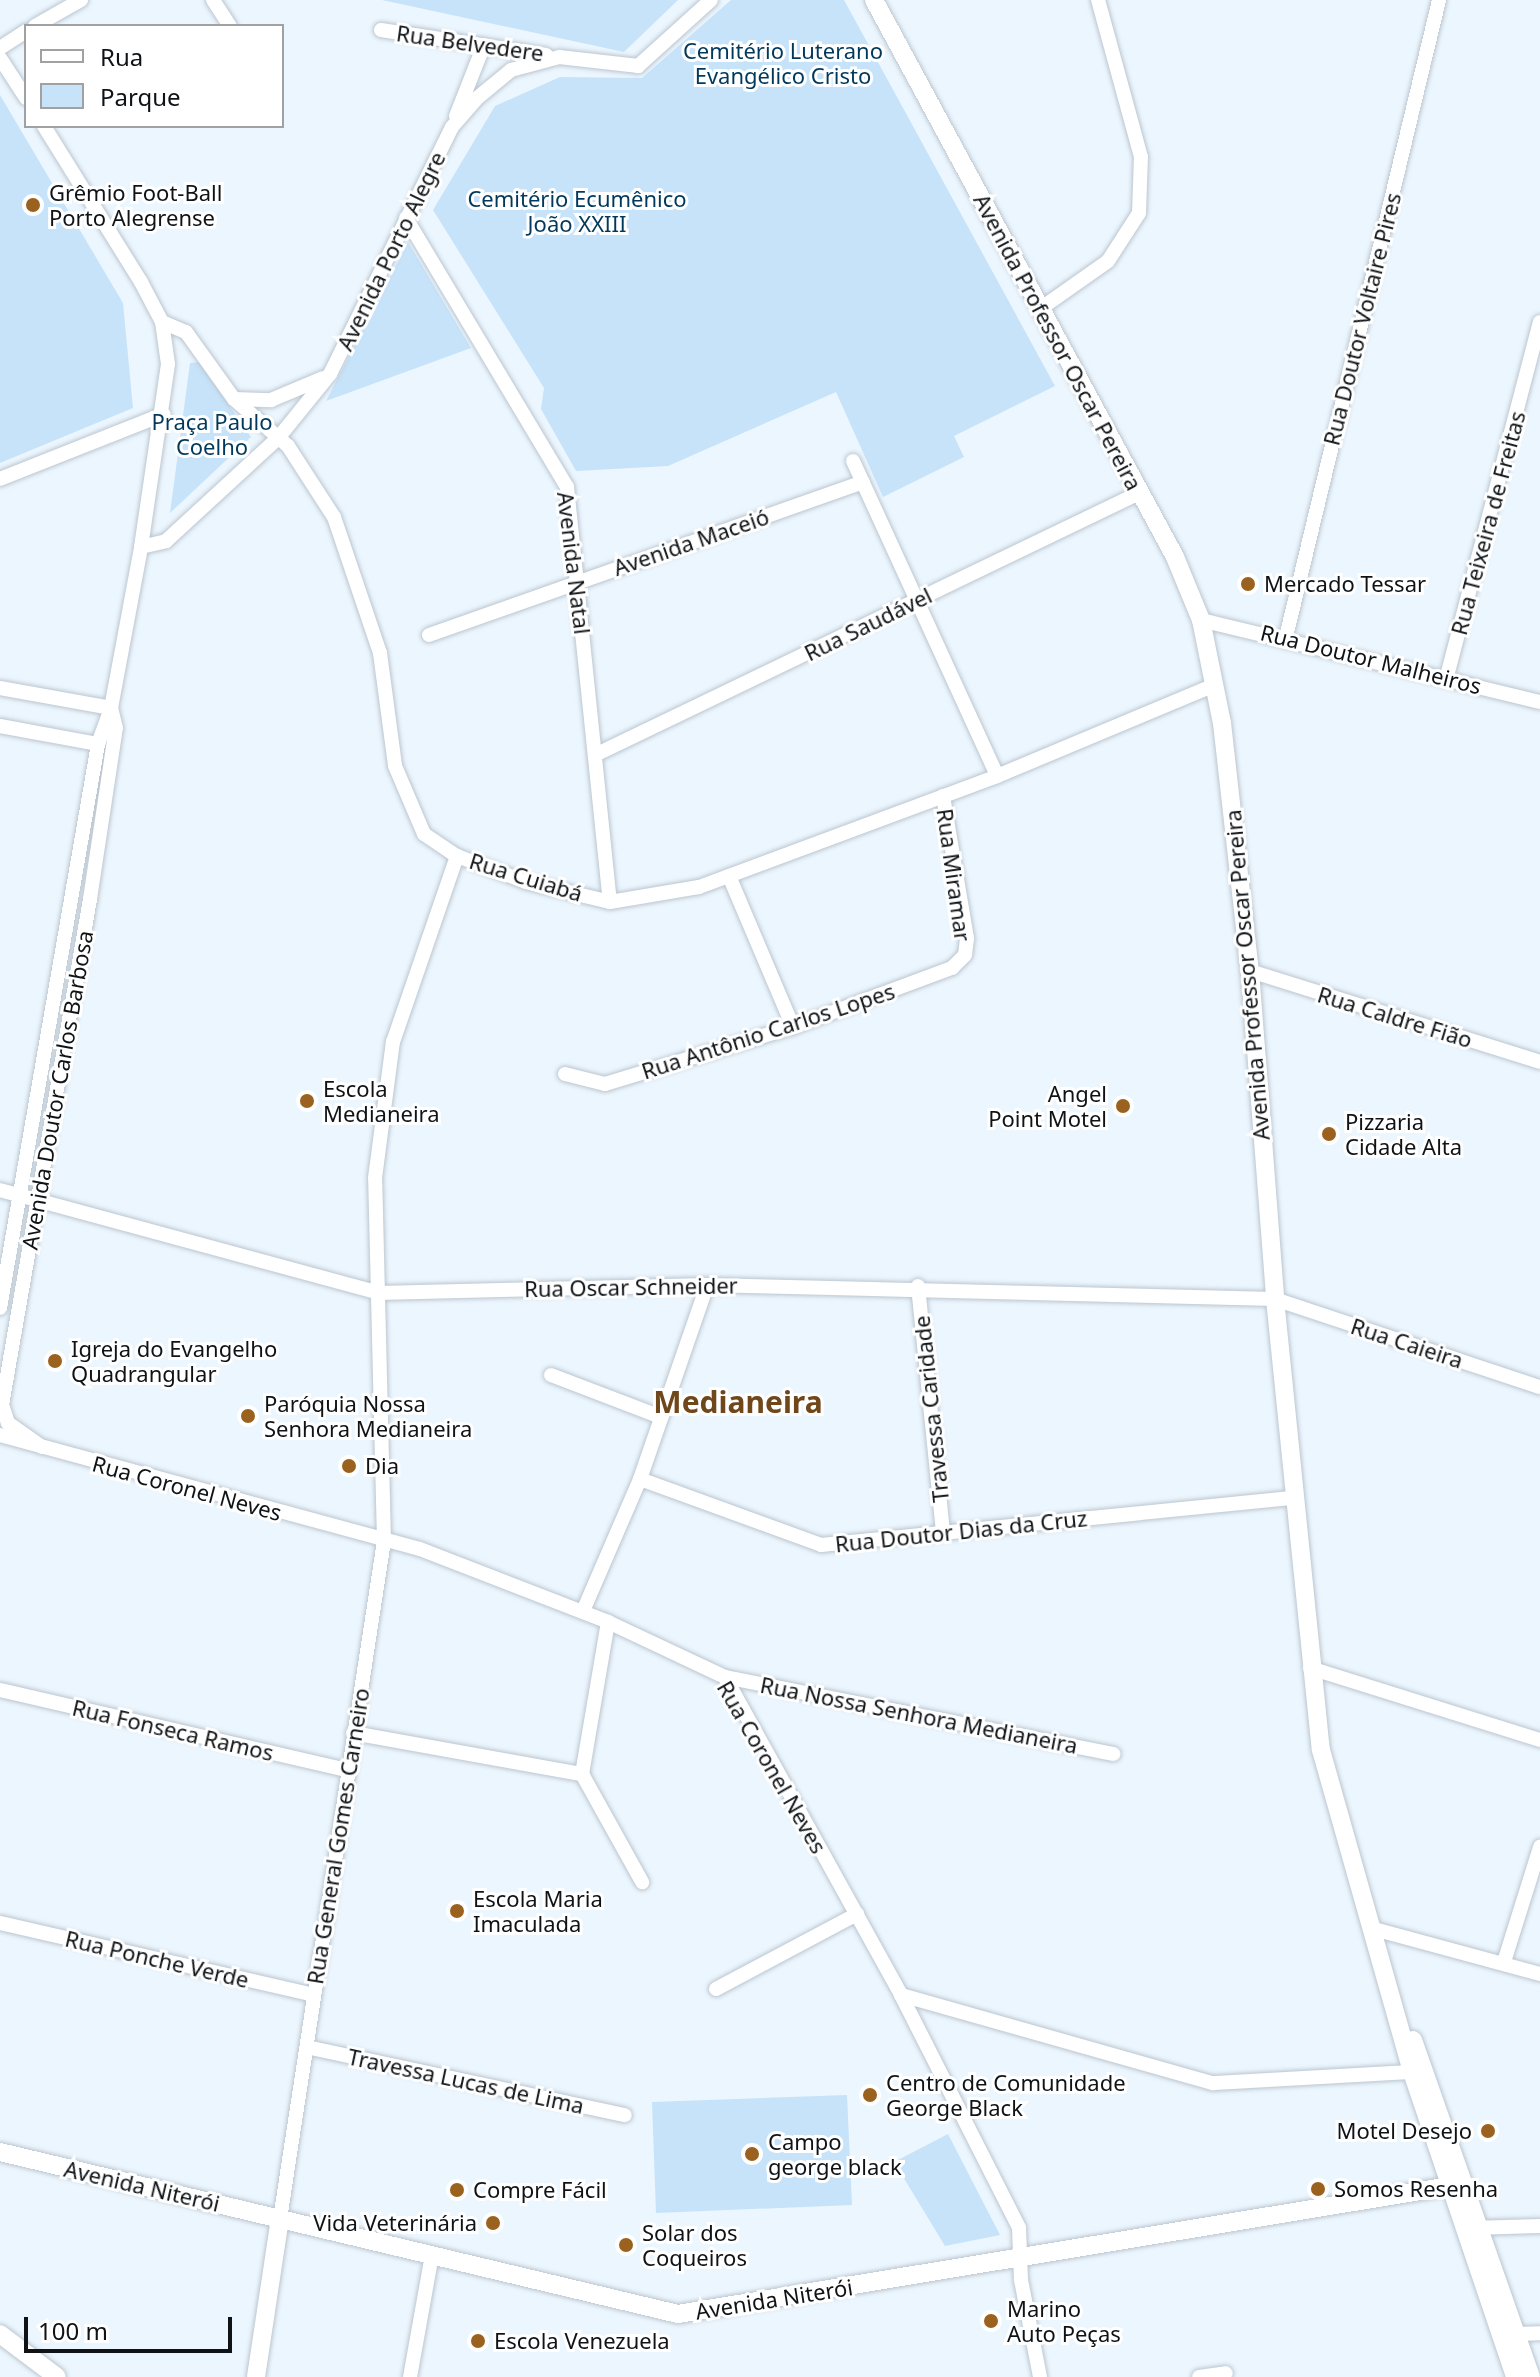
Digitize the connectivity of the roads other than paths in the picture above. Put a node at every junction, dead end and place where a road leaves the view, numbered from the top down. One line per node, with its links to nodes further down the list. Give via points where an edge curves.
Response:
1 (81, 0): 7 (street)
2 (213, 0): 8 (street)
3 (711, 0): 13 (street, Avenida Porto Alegre, via 638,66)
4 (874, 0): 19 (main road, Avenida Professor Oscar Pereira)
5 (1098, 0): 19 (street, via 1139,145 1139,213 1108,261)
6 (1439, 0): 35 (street, Rua Doutor Voltaire Pires)
7 (39, 24)
8 (229, 24)
9 (381, 30): 11 (street, Rua Belvedere)
10 (24, 32): 12 (street)
11 (484, 45): 13 (street, Rua Belvedere); 16 (street, Avenida Porto Alegre)
12 (0, 48)
13 (559, 57): 16 (street, Avenida Porto Alegre, via 511,70)
14 (0, 58): 15 (street)
15 (24, 95)
16 (452, 127): 18 (street, Avenida Porto Alegre)
17 (45, 128): 20 (street, Avenida Doutor Carlos Barbosa)
18 (406, 218): 22 (street, Avenida Porto Alegre); 31 (street, Avenida Natal, via 567,487)
19 (1040, 309): 29 (main road, Avenida Professor Oscar Pereira)
20 (162, 322): 23 (street, via 195,342); 24 (street, Avenida Doutor Carlos Barbosa, via 168,364)
21 (1540, 322): 36 (street, Rua Teixeira de Freitas)
22 (330, 374): 23 (street, Avenida Porto Alegre, via 271,400); 25 (street, Avenida Porto Alegre)
23 (234, 399): 25 (street)
24 (164, 414): 27 (street); 30 (street, Avenida Doutor Carlos Barbosa)
25 (279, 437): 30 (street, Avenida Porto Alegre, via 166,541); 46 (street, Rua Cuiabá, via 334,517 380,653 395,766 406,801 424,834)
26 (853, 461): 28 (street)
27 (0, 479)
28 (863, 482): 31 (street, Avenida Maceió); 32 (street)
29 (1139, 493): 32 (street, Rua Saudável); 33 (main road, Avenida Professor Oscar Pereira, via 1175,557)
30 (141, 547): 40 (street, Avenida Doutor Carlos Barbosa)
31 (577, 582): 34 (street, Avenida Maceió); 43 (street, Avenida Natal)
32 (919, 600): 43 (street, Rua Saudável); 44 (street)
33 (1201, 620): 35 (street, Rua Doutor Malheiros); 37 (main road, Avenida Professor Oscar Pereira)
34 (429, 635)
35 (1286, 637): 36 (street, Rua Doutor Malheiros)
36 (1447, 676): 39 (street, Rua Doutor Malheiros)
37 (1215, 685): 44 (street, Rua Cuiabá); 50 (main road, Avenida Professor Oscar Pereira)
38 (0, 688): 40 (street)
39 (1540, 702)
40 (111, 708): 42 (street, Avenida Doutor Carlos Barbosa); 56 (street, Avenida Doutor Carlos Barbosa, via 116,728)
41 (0, 726): 42 (street)
42 (98, 744): 55 (street, Avenida Doutor Carlos Barbosa)
43 (597, 754): 48 (street, Avenida Natal)
44 (997, 776): 45 (street, Rua Cuiabá)
45 (943, 796): 47 (street, Rua Cuiabá); 49 (street, Rua Miramar, via 967,938)
46 (457, 856): 48 (street, Rua Cuiabá, via 526,882); 59 (street, Rua General Gomes Carneiro, via 393,1042 375,1178)
47 (729, 876): 48 (street, Rua Cuiabá, via 699,887); 51 (street)
48 (610, 902)
49 (965, 955): 51 (street, Rua Antônio Carlos Lopes, via 952,968)
50 (1250, 971): 52 (street, Rua Caldre Fião); 60 (main road, Avenida Professor Oscar Pereira)
51 (793, 1027): 53 (street, Rua Antônio Carlos Lopes, via 605,1084)
52 (1540, 1062)
53 (565, 1074)
54 (0, 1190): 55 (street, Rua Oscar Schneider)
55 (18, 1193): 56 (street, Rua Oscar Schneider); 61 (street, Avenida Doutor Carlos Barbosa)
56 (38, 1198): 59 (street, Rua Oscar Schneider); 66 (street, Avenida Doutor Carlos Barbosa, via 2,1405 8,1423)
57 (707, 1285): 58 (street, Rua Oscar Schneider); 59 (street, Rua Oscar Schneider); 64 (street)
58 (918, 1286): 60 (street, Rua Oscar Schneider); 69 (street, Travessa Caridade)
59 (378, 1293): 70 (street, Rua General Gomes Carneiro)
60 (1275, 1299): 63 (street, Rua Caieira); 68 (main road, Avenida Professor Oscar Pereira)
61 (0, 1308)
62 (551, 1375): 64 (street)
63 (1540, 1387)
64 (661, 1417): 67 (street)
65 (0, 1435): 66 (street, Rua Coronel Neves)
66 (48, 1451): 70 (street, Rua Coronel Neves)
67 (640, 1479): 69 (street, Rua Doutor Dias da Cruz, via 821,1545); 71 (street)
68 (1294, 1498): 69 (street, Rua Doutor Dias da Cruz); 73 (main road, Avenida Professor Oscar Pereira)
69 (943, 1532)
70 (384, 1541): 71 (street, Rua Coronel Neves, via 420,1549); 76 (street, Rua General Gomes Carneiro)
71 (583, 1611): 72 (street, Rua Coronel Neves)
72 (608, 1622): 74 (street, Rua Coronel Neves); 80 (street)
73 (1310, 1668): 77 (street); 85 (main road, Avenida Professor Oscar Pereira, via 1334,1804)
74 (725, 1677): 78 (street, Rua Nossa Senhora Medianeira); 83 (street, Rua Coronel Neves)
75 (0, 1690): 79 (street, Rua Fonseca Ramos)
76 (353, 1733): 79 (street, Rua General Gomes Carneiro); 80 (street)
77 (1540, 1740)
78 (1113, 1754)
79 (347, 1770): 89 (street, Rua General Gomes Carneiro)
80 (582, 1774): 82 (street)
81 (1540, 1847): 86 (street)
82 (642, 1882)
83 (857, 1914): 88 (street); 90 (street, Rua Coronel Neves)
84 (0, 1923): 89 (street, Rua Ponche Verde)
85 (1374, 1929): 86 (street); 91 (main road, Avenida Professor Oscar Pereira)
86 (1504, 1962): 87 (street)
87 (1540, 1974)
88 (716, 1989)
89 (314, 1995): 92 (street, Rua General Gomes Carneiro)
90 (901, 1995): 93 (street, via 1213,2083); 101 (street, Rua Coronel Neves, via 1019,2228)
91 (1402, 2020): 93 (main road, Avenida Professor Oscar Pereira); 96 (main road, Avenida Professor Oscar Pereira, via 1423,2062)
92 (307, 2047): 94 (street, Travessa Lucas de Lima); 97 (street, Rua General Gomes Carneiro)
93 (1412, 2072): 96 (main road, Avenida Professor Oscar Pereira)
94 (625, 2115)
95 (0, 2152): 97 (main road, Avenida Niterói)
96 (1455, 2186): 99 (main road, Avenida Professor Oscar Pereira); 101 (main road, Avenida Niterói)
97 (280, 2219): 100 (main road, Avenida Niterói); 107 (main road, Rua General Gomes Carneiro)
98 (1540, 2226): 99 (street)
99 (1469, 2228): 104 (main road, Avenida Professor Oscar Pereira); 111 (main road, Avenida Professor Oscar Pereira)
100 (432, 2255): 101 (main road, Avenida Niterói, via 678,2314); 108 (street)
101 (1023, 2260): 109 (street, Rua Coronel Neves, via 1021,2280)
102 (1540, 2333): 104 (street)
103 (0, 2334): 106 (main road)
104 (1516, 2334): 112 (main road, Avenida Professor Oscar Pereira)
105 (1226, 2373): 110 (street)
106 (57, 2377)
107 (256, 2377)
108 (410, 2377)
109 (1040, 2377)
110 (1199, 2377)
111 (1515, 2377)
112 (1531, 2377)

